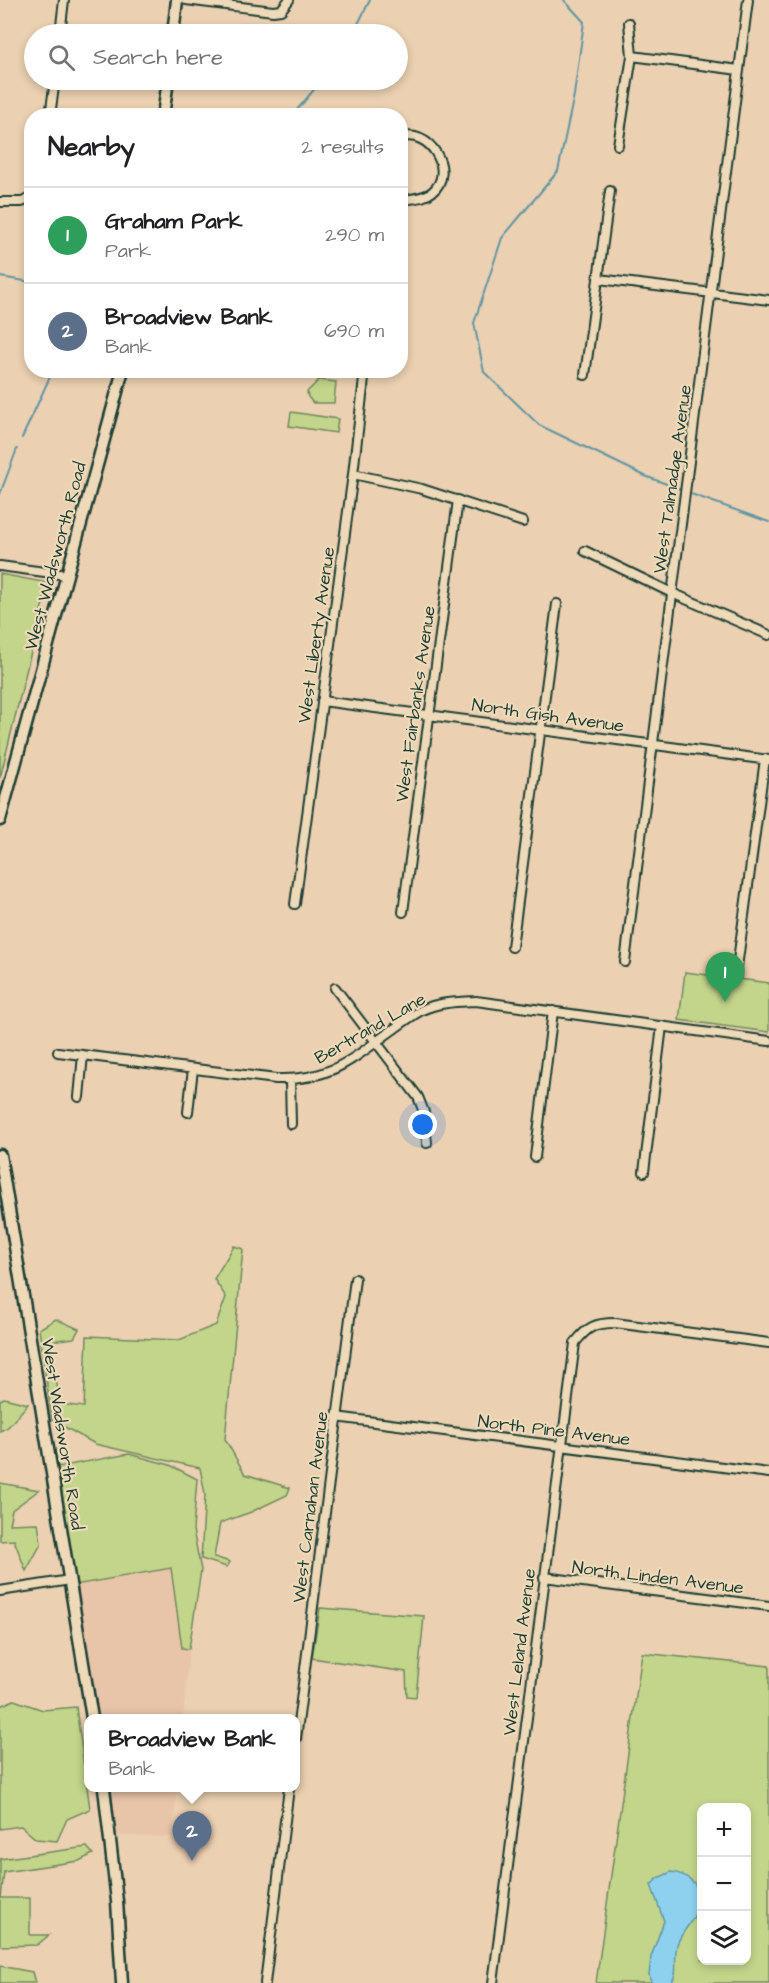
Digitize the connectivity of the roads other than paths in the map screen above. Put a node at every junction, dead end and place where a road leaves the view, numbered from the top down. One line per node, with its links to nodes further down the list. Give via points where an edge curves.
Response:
1 (64, 0): 7 (street)
2 (177, 0): 8 (main road)
3 (186, 0): 4 (street, via 273,11 281,10)
4 (289, 0)
5 (748, 0): 10 (street, West Talmadge Avenue)
6 (629, 23): 9 (street)
7 (61, 24)
8 (174, 24)
9 (632, 56): 10 (street); 16 (street)
10 (739, 70): 22 (street, West Talmadge Avenue)
11 (54, 90): 13 (street)
12 (167, 90): 14 (main road)
13 (51, 108)
14 (164, 108)
15 (408, 137): 18 (street, via 422,138 443,172 434,191)
16 (618, 145)
17 (610, 191): 21 (street)
18 (408, 199)
19 (24, 201): 20 (street)
20 (0, 202)
21 (598, 279): 22 (street); 24 (street)
22 (712, 292): 23 (street); 33 (street, West Talmadge Avenue)
23 (769, 300)
24 (585, 375)
25 (121, 378): 32 (main road, West Wadsworth Road)
26 (364, 378): 27 (street, West Liberty Avenue)
27 (353, 474): 28 (street); 36 (street, West Liberty Avenue)
28 (458, 500): 29 (street); 37 (street, West Fairbanks Avenue)
29 (523, 522)
30 (585, 551): 33 (street)
31 (0, 566): 32 (street)
32 (67, 575): 41 (main road, West Wadsworth Road)
33 (672, 593): 35 (street); 39 (street, West Talmadge Avenue)
34 (557, 604): 38 (street)
35 (769, 635)
36 (322, 701): 37 (street, North Gish Avenue); 42 (street, West Liberty Avenue)
37 (428, 715): 38 (street, North Gish Avenue); 43 (street, West Fairbanks Avenue)
38 (541, 730): 39 (street, North Gish Avenue); 44 (street)
39 (652, 744): 40 (street, North Gish Avenue); 45 (street, West Talmadge Avenue)
40 (767, 760): 46 (street)
41 (0, 820)
42 (295, 904)
43 (403, 912)
44 (512, 947)
45 (625, 962)
46 (736, 975)
47 (334, 988): 51 (street)
48 (553, 1011): 49 (street, Bertrand Lane); 51 (street, Bertrand Lane, via 476,1001 451,1002 421,1011); 61 (street)
49 (662, 1026): 50 (street, Bertrand Lane); 62 (street)
50 (769, 1041)
51 (376, 1042): 55 (street, Bertrand Lane, via 321,1076); 59 (street, via 418,1097 424,1112)
52 (58, 1052): 53 (street, Bertrand Lane)
53 (84, 1055): 54 (street, Bertrand Lane); 56 (street)
54 (193, 1069): 55 (street, Bertrand Lane); 57 (street)
55 (290, 1080): 58 (street)
56 (79, 1097)
57 (188, 1112)
58 (291, 1124)
59 (427, 1143)
60 (0, 1155): 69 (main road, West Wadsworth Road)
61 (535, 1157)
62 (644, 1172)
63 (355, 1279): 65 (street, West Carnahan Avenue)
64 (769, 1343): 66 (street, West Leland Avenue, via 599,1323 587,1330 572,1352)
65 (336, 1417): 66 (street, North Pine Avenue); 73 (street, West Carnahan Avenue)
66 (560, 1446): 67 (street, North Pine Avenue); 68 (street, West Leland Avenue)
67 (769, 1473)
68 (544, 1577): 71 (street, North Linden Avenue); 78 (street, West Leland Avenue)
69 (70, 1580): 70 (street); 72 (main road, West Wadsworth Road)
70 (0, 1592)
71 (769, 1606)
72 (92, 1714)
73 (299, 1714)
74 (104, 1792): 76 (main road)
75 (289, 1792): 77 (street)
76 (122, 1983)
77 (265, 1983)
78 (493, 1983)

